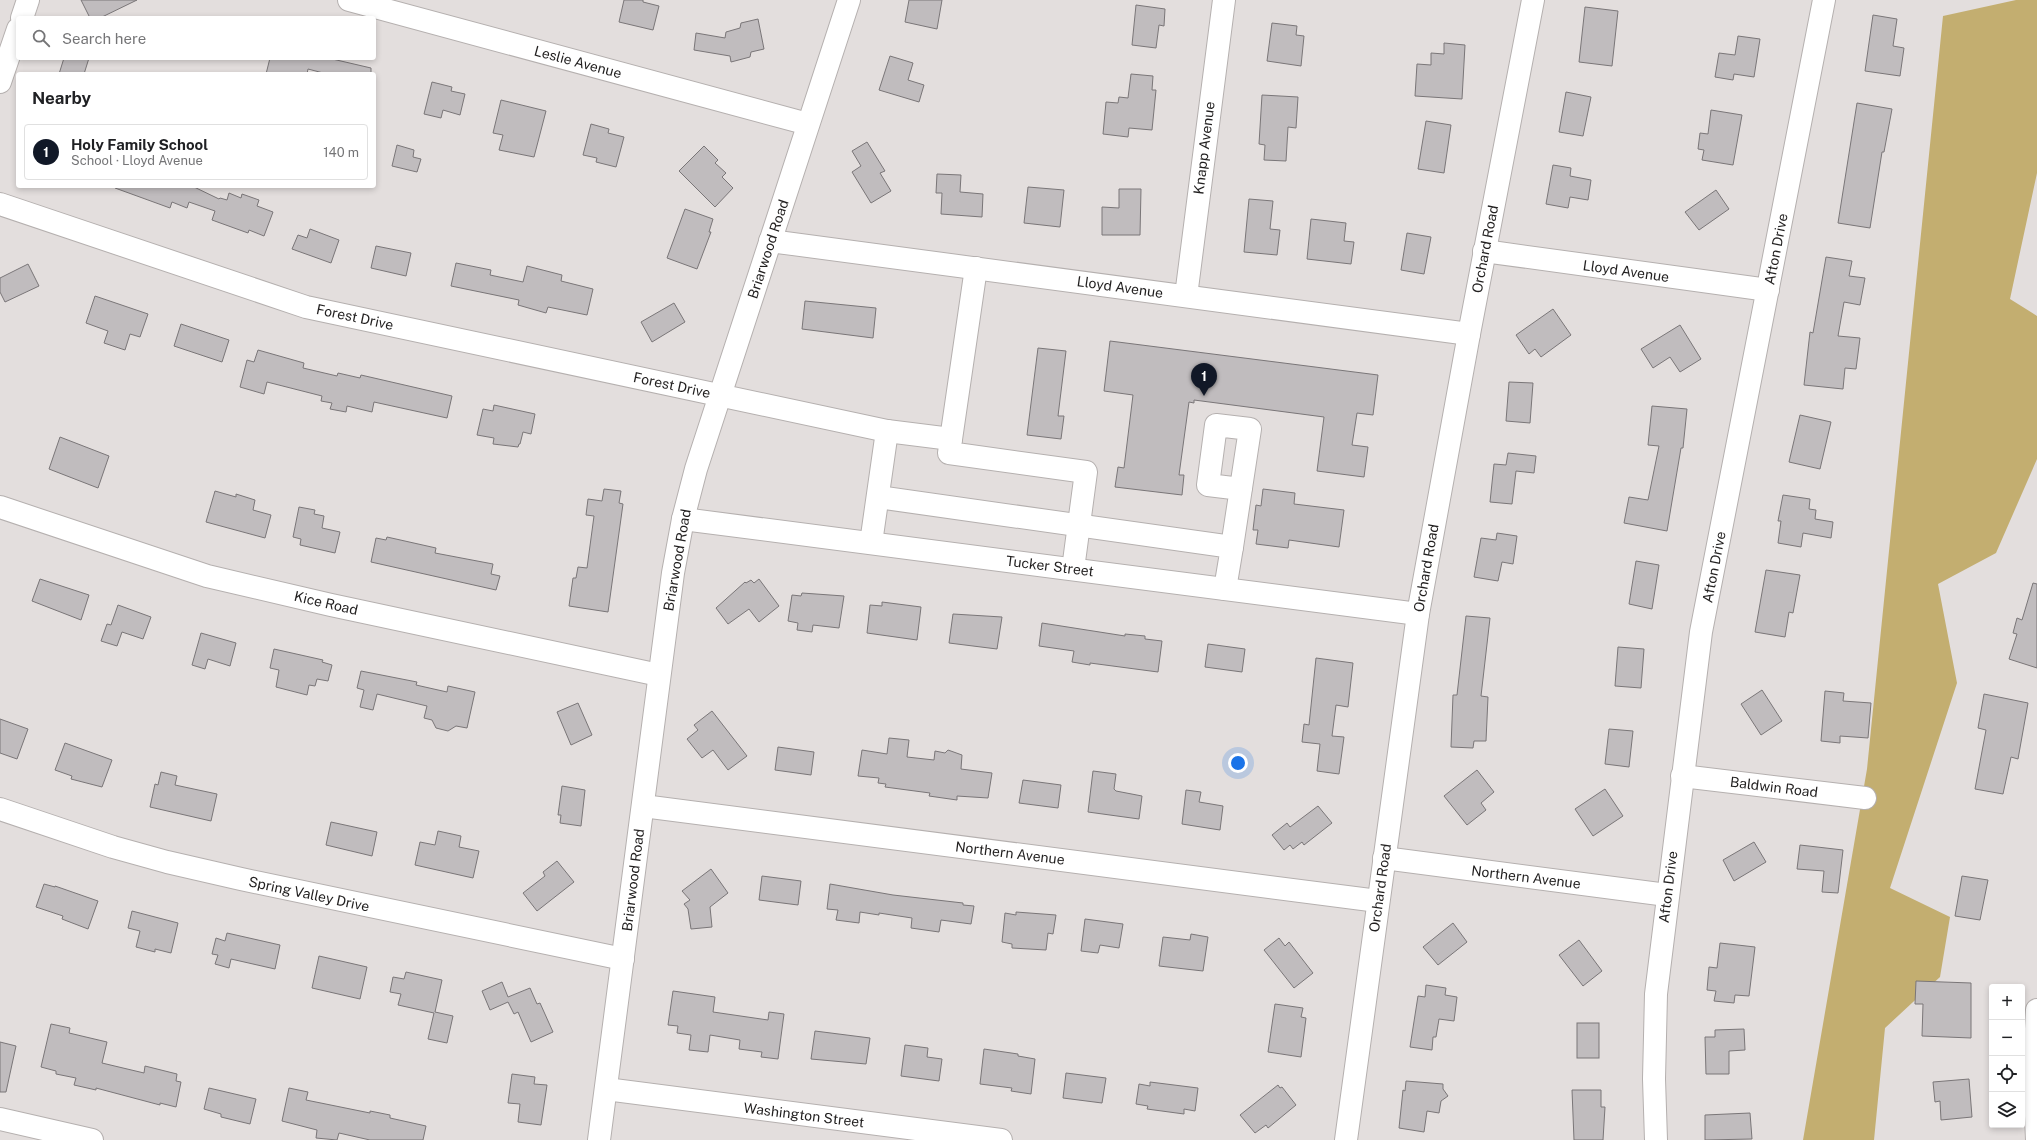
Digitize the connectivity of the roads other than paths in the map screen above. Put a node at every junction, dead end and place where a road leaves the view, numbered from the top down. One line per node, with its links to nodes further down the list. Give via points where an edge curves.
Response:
1 (28, 0): 8 (street)
2 (349, 0): 7 (street, Leslie Avenue)
3 (849, 0): 11 (street, Briarwood Road)
4 (1224, 0): 17 (street, Knapp Avenue)
5 (1533, 0): 14 (street, Orchard Road)
6 (1824, 0): 16 (street, Afton Drive)
7 (388, 5): 11 (street, Leslie Avenue)
8 (23, 16)
9 (16, 35): 10 (street)
10 (0, 82)
11 (808, 124): 13 (street, Briarwood Road)
12 (0, 204): 19 (street, Forest Drive, via 306,306)
13 (770, 241): 15 (street, Lloyd Avenue); 19 (street, Briarwood Road)
14 (1484, 251): 16 (street, Lloyd Avenue); 18 (street, Orchard Road)
15 (976, 268): 17 (street, Lloyd Avenue); 21 (street)
16 (1768, 290): 33 (street, Afton Drive, via 1701,632)
17 (1186, 296): 18 (street, Lloyd Avenue)
18 (1469, 334): 31 (street, Orchard Road)
19 (720, 395): 20 (street, Forest Drive); 25 (street, Briarwood Road, via 696,468)
20 (887, 431): 21 (street, Forest Drive); 23 (street)
21 (950, 439): 26 (street, via 949,453 1086,472)
22 (1241, 489): 28 (street)
23 (878, 497): 26 (street); 27 (street)
24 (0, 507): 32 (street, Kice Road, via 207,576)
25 (683, 519): 27 (street, Tucker Street); 32 (street, Briarwood Road, via 673,573)
26 (1079, 526): 28 (street); 29 (street)
27 (871, 543): 29 (street, Tucker Street)
28 (1232, 547): 30 (street)
29 (1073, 569): 30 (street, Tucker Street)
30 (1225, 589): 31 (street, Tucker Street)
31 (1418, 614): 37 (street, Orchard Road)
32 (660, 675): 35 (street, Briarwood Road)
33 (1682, 776): 34 (street, Baldwin Road); 38 (street, Afton Drive)
34 (1865, 798)
35 (642, 806): 39 (street, Northern Avenue); 40 (street, Briarwood Road)
36 (0, 809): 40 (street, Spring Valley Drive, via 113,847 167,862)
37 (1384, 858): 38 (street, Northern Avenue); 39 (street, Orchard Road)
38 (1667, 895): 48 (street, Afton Drive, via 1656,994)
39 (1378, 901): 47 (street, Orchard Road)
40 (623, 959): 42 (street, Briarwood Road)
41 (2037, 1010): 49 (street, via 2034,1067)
42 (606, 1089): 45 (street, Briarwood Road); 46 (street, Washington Street)
43 (0, 1119): 44 (street)
44 (90, 1140)
45 (599, 1140)
46 (1002, 1140)
47 (1346, 1140)
48 (1656, 1140)
49 (2037, 1140)

